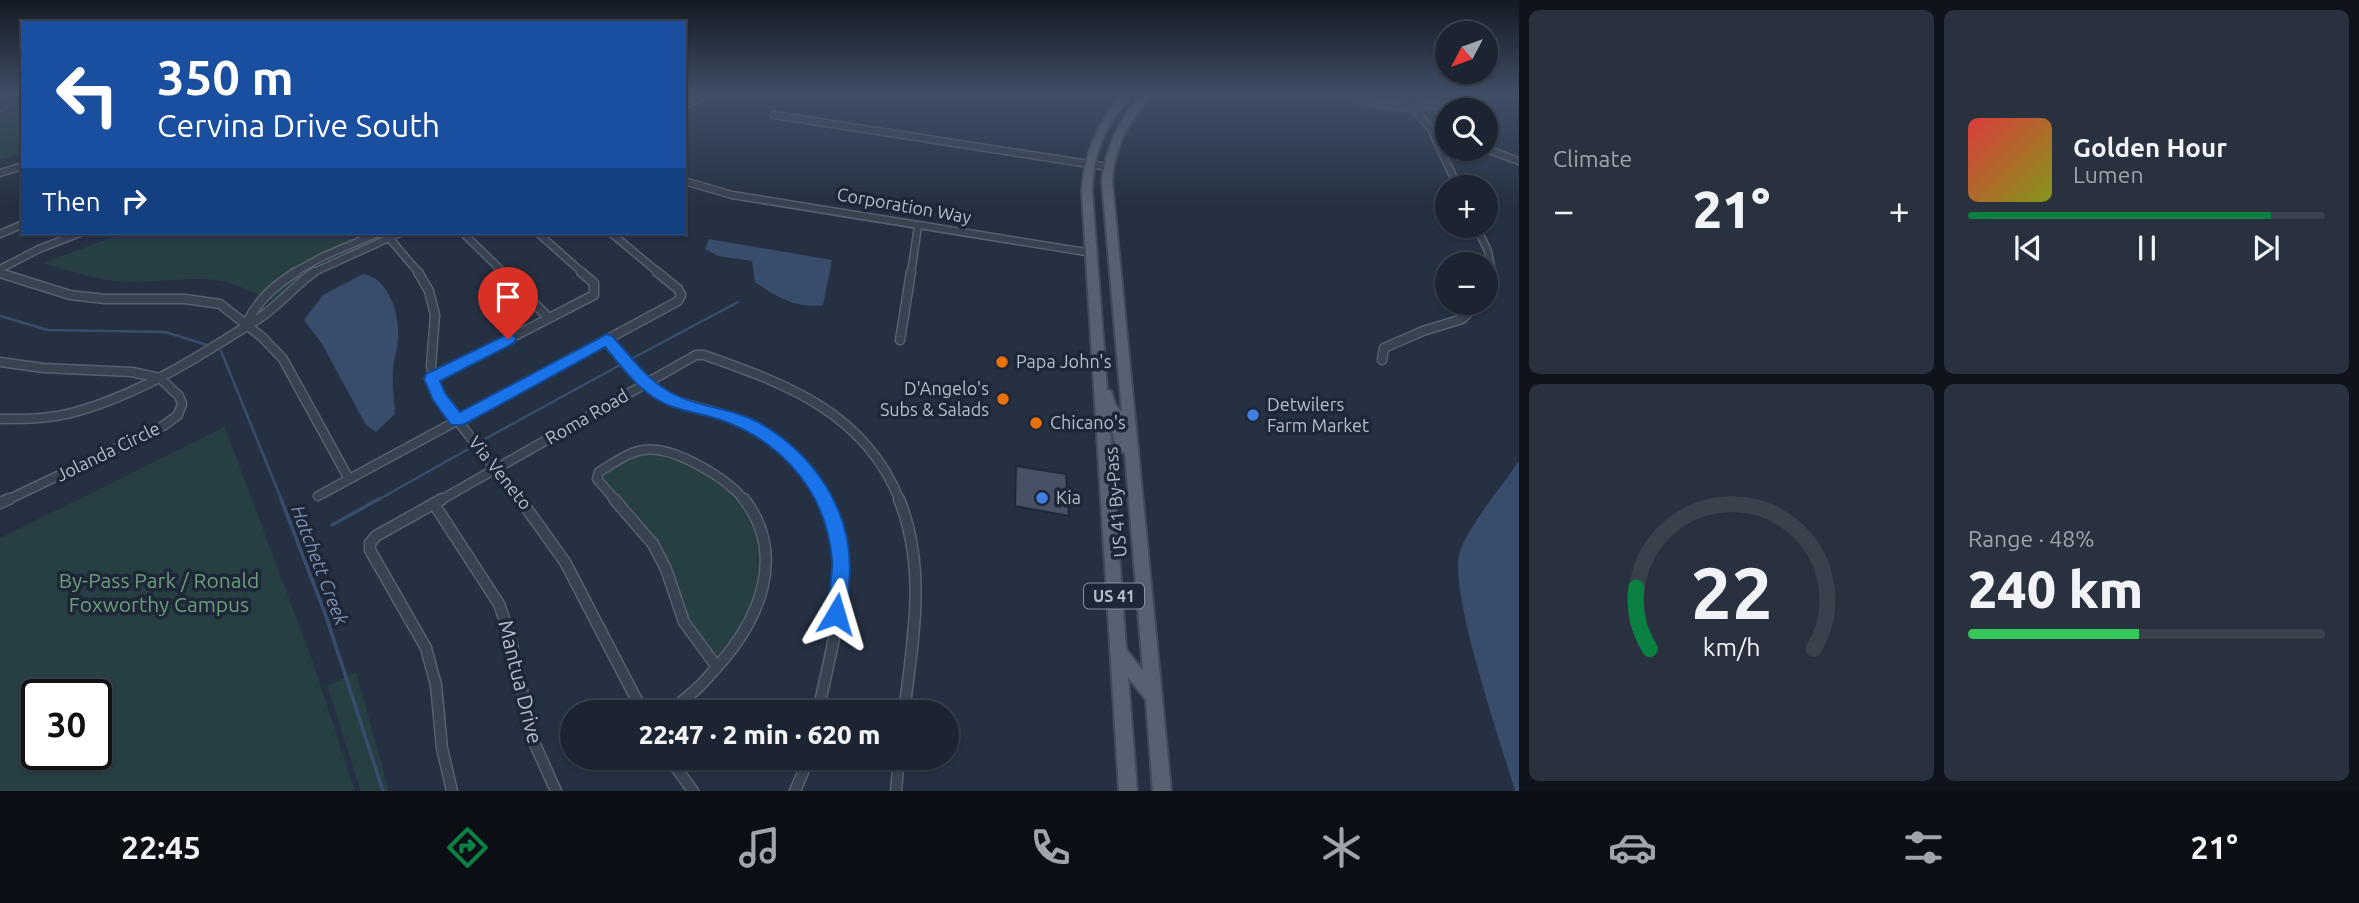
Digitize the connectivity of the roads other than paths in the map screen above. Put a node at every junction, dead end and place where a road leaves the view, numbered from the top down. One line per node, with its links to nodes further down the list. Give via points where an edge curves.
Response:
1 (885, 132): 7 (street)
2 (1100, 132): 7 (main road, US 41 By-Pass / US 41)
3 (1119, 132): 9 (main road, US 41 By-Pass / US 41)
4 (1432, 132): 11 (street)
5 (1498, 153): 6 (street)
6 (1519, 161)
7 (1089, 163): 9 (street); 22 (main road, US 41 By-Pass / US 41)
8 (21, 167): 10 (street)
9 (1108, 167): 23 (main road, US 41 By-Pass / US 41)
10 (0, 173)
11 (1452, 175)
12 (686, 182): 14 (street, Corporation Way, via 732,195)
13 (21, 224): 15 (street)
14 (918, 226): 22 (street, Corporation Way); 30 (street)
15 (0, 234)
16 (75, 235): 24 (street, via 39,248)
17 (373, 235): 28 (street, via 296,272 249,313)
18 (387, 235): 28 (street, via 315,271); 34 (street, via 417,269 431,296 435,316)
19 (465, 235): 27 (street)
20 (540, 235): 27 (street, via 596,288 591,297)
21 (613, 235): 29 (street, via 681,295 678,301)
22 (1092, 253): 23 (main road); 25 (main road, US 41 By-Pass / US 41)
23 (1113, 270): 39 (main road, US 41 By-Pass / US 41)
24 (0, 271): 28 (street, via 78,296 211,302 229,308)
25 (1097, 313): 37 (main road, US 41 By-Pass / US 41); 39 (main road, via 1107,400)
26 (1466, 315): 31 (street, via 1384,348)
27 (549, 318): 34 (street)
28 (246, 324): 33 (street); 41 (street, via 283,359)
29 (607, 340): 35 (street); 38 (street)
30 (900, 340)
31 (1382, 360)
32 (0, 362): 33 (street)
33 (160, 378): 36 (street, via 75,412); 43 (street, Jolanda Circle, via 181,400 181,410 172,421)
34 (431, 379): 38 (street, Via Veneto)
35 (646, 383): 40 (street, Roma Road); 51 (street, via 670,399 732,417 773,439 804,468 826,500 842,564); 52 (street, Roma Road, via 691,357 704,355 797,390 838,418 872,453 897,493 915,550 916,610)
36 (0, 419)
37 (1102, 419): 39 (main road); 45 (main road, via 1121,435 1131,544); 46 (main road, US 41 By-Pass / US 41)
38 (457, 421): 40 (street, Via Veneto); 41 (street)
39 (1128, 424): 45 (main road, US 41 By-Pass / US 41)
40 (497, 468): 44 (street, Roma Road); 49 (street, Via Veneto, via 565,562)
41 (349, 479): 42 (street)
42 (318, 496)
43 (0, 503)
44 (433, 504): 56 (street, Roma Road, via 376,536 369,547 426,648); 57 (street, Mantua Drive, via 499,604 533,740)
45 (1141, 568): 48 (main road, US 41 By-Pass / US 41)
46 (1118, 650): 48 (main road); 61 (main road, US 41 By-Pass / US 41)
47 (718, 668): 47 (street, via 684,622 653,544 597,479 599,472 637,450 662,450 718,474 742,493 760,520 768,554 763,589 745,631); 50 (street)
48 (1154, 698): 62 (main road, US 41 By-Pass / US 41)
49 (637, 700)
50 (683, 700)
51 (820, 700)
52 (905, 700)
53 (678, 770): 58 (street)
54 (804, 770): 59 (street)
55 (899, 770): 60 (street)
56 (452, 791)
57 (556, 791)
58 (694, 791)
59 (795, 791)
60 (896, 791)
61 (1128, 791)
62 (1162, 791)

